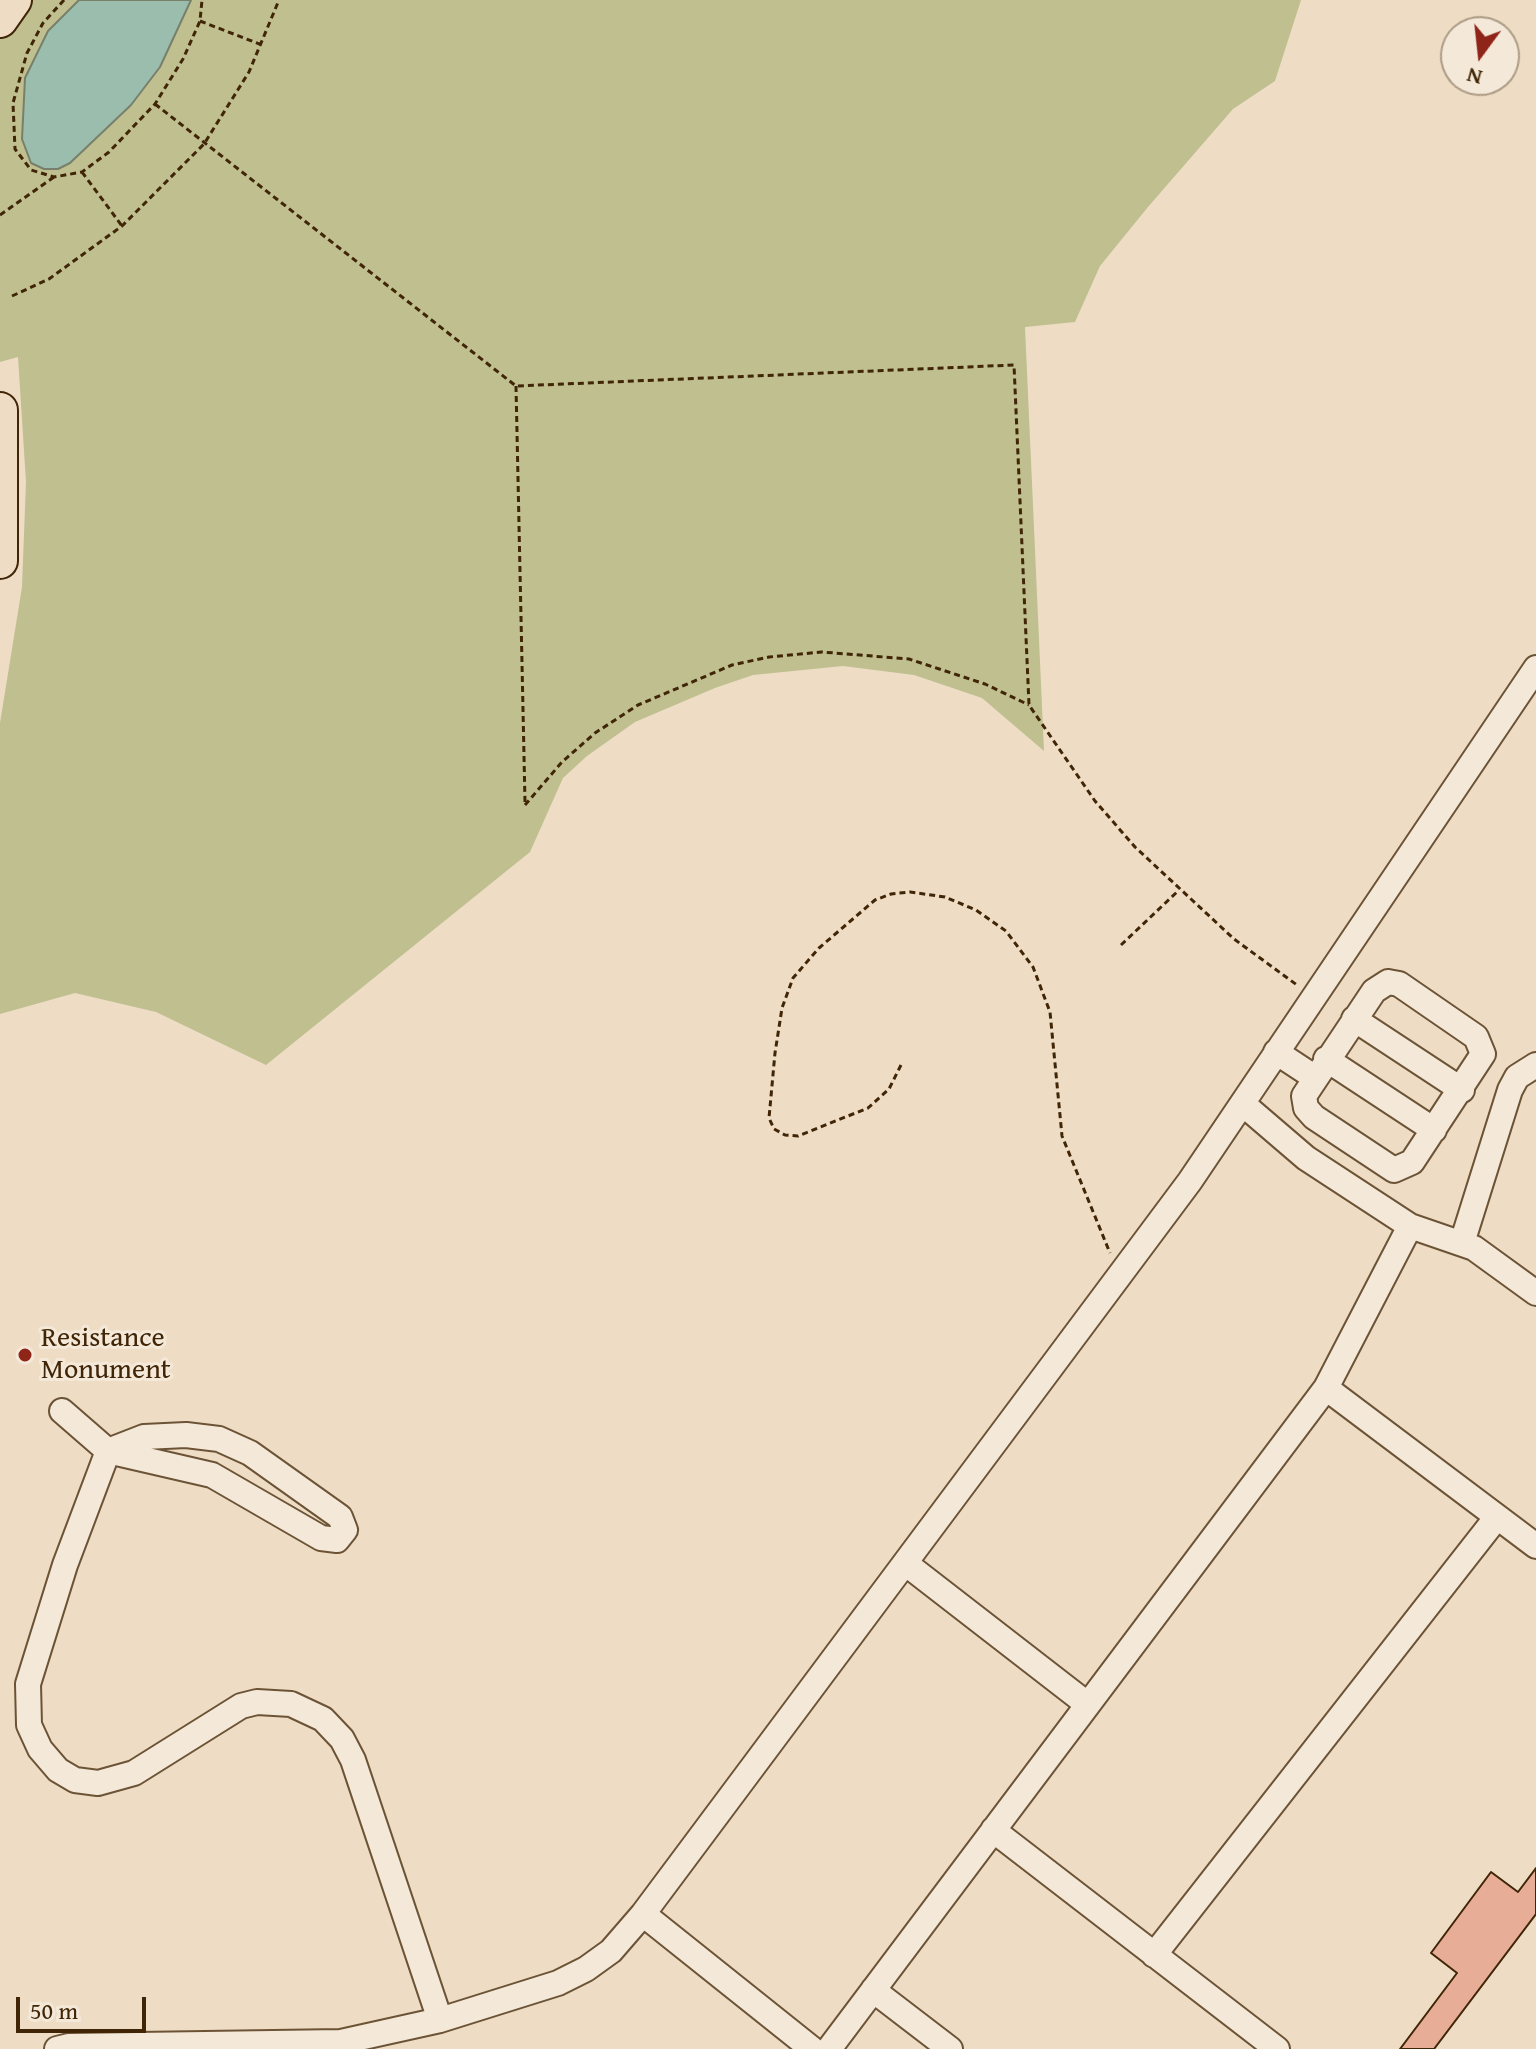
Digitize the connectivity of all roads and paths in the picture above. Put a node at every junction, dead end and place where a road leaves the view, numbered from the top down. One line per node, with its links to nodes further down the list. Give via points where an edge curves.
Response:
1 (14, 0): 5 (highway)
2 (64, 0): 11 (path, via 43,23 27,53 13,103 15,149 31,170)
3 (202, 0): 6 (path)
4 (279, 0): 7 (path)
5 (0, 20)
6 (200, 21): 7 (path); 8 (path)
7 (262, 45): 9 (path)
8 (155, 104): 9 (path); 10 (path)
9 (204, 144): 13 (path); 15 (path)
10 (82, 172): 11 (path); 13 (path)
11 (54, 177): 12 (path)
12 (0, 215)
13 (122, 226): 14 (path, via 49,279)
14 (12, 296)
15 (516, 386): 19 (path, via 1014,365); 19 (path, via 525,805 584,742 638,705 732,665 769,657 822,652 909,659)
16 (0, 410): 17 (highway)
17 (0, 561)
18 (1536, 668): 22 (street)
19 (1029, 705): 20 (path, via 1095,801)
20 (1178, 891): 21 (path); 22 (path)
21 (1121, 945)
22 (1313, 997): 24 (street)
23 (1354, 1019): 27 (street); 28 (street); 28 (street, via 1382,983 1404,987 1480,1042 1481,1061)
24 (1276, 1052): 27 (street); 29 (street)
25 (901, 1065): 33 (path, via 889,1089 868,1108 798,1136 774,1129 769,1118 782,1008 793,978 875,900 910,892 945,897 1006,931 1033,967 1050,1012 1062,1136)
26 (1536, 1065): 32 (street, via 1517,1077 1510,1090)
27 (1320, 1068): 30 (street); 30 (street, via 1304,1096 1310,1113 1388,1168 1407,1167)
28 (1462, 1090): 30 (street)
29 (1243, 1104): 31 (street, via 1306,1158); 33 (street)
30 (1434, 1130)
31 (1410, 1226): 32 (street); 35 (street)
32 (1462, 1243): 34 (street)
33 (1119, 1275): 40 (street)
34 (1536, 1293)
35 (1326, 1388): 38 (street); 41 (street)
36 (62, 1411): 37 (street)
37 (108, 1451): 37 (street, via 212,1475 321,1538 332,1541 343,1535 340,1517 250,1453 219,1439 144,1437); 46 (street, via 28,1684 29,1725 40,1749 75,1780 98,1783 134,1773 241,1706 291,1704 323,1719 353,1760)
38 (1497, 1517): 39 (street); 44 (street)
39 (1536, 1546)
40 (905, 1563): 41 (street); 43 (street)
41 (1087, 1704): 42 (street)
42 (993, 1830): 44 (street); 45 (street)
43 (643, 1914): 46 (street, via 611,1951 586,1969); 48 (street)
44 (1154, 1955): 51 (street)
45 (873, 1990): 49 (street); 50 (street)
46 (440, 2020): 47 (street, via 341,2042)
47 (57, 2049)
48 (812, 2049)
49 (829, 2049)
50 (950, 2049)
51 (1277, 2049)

